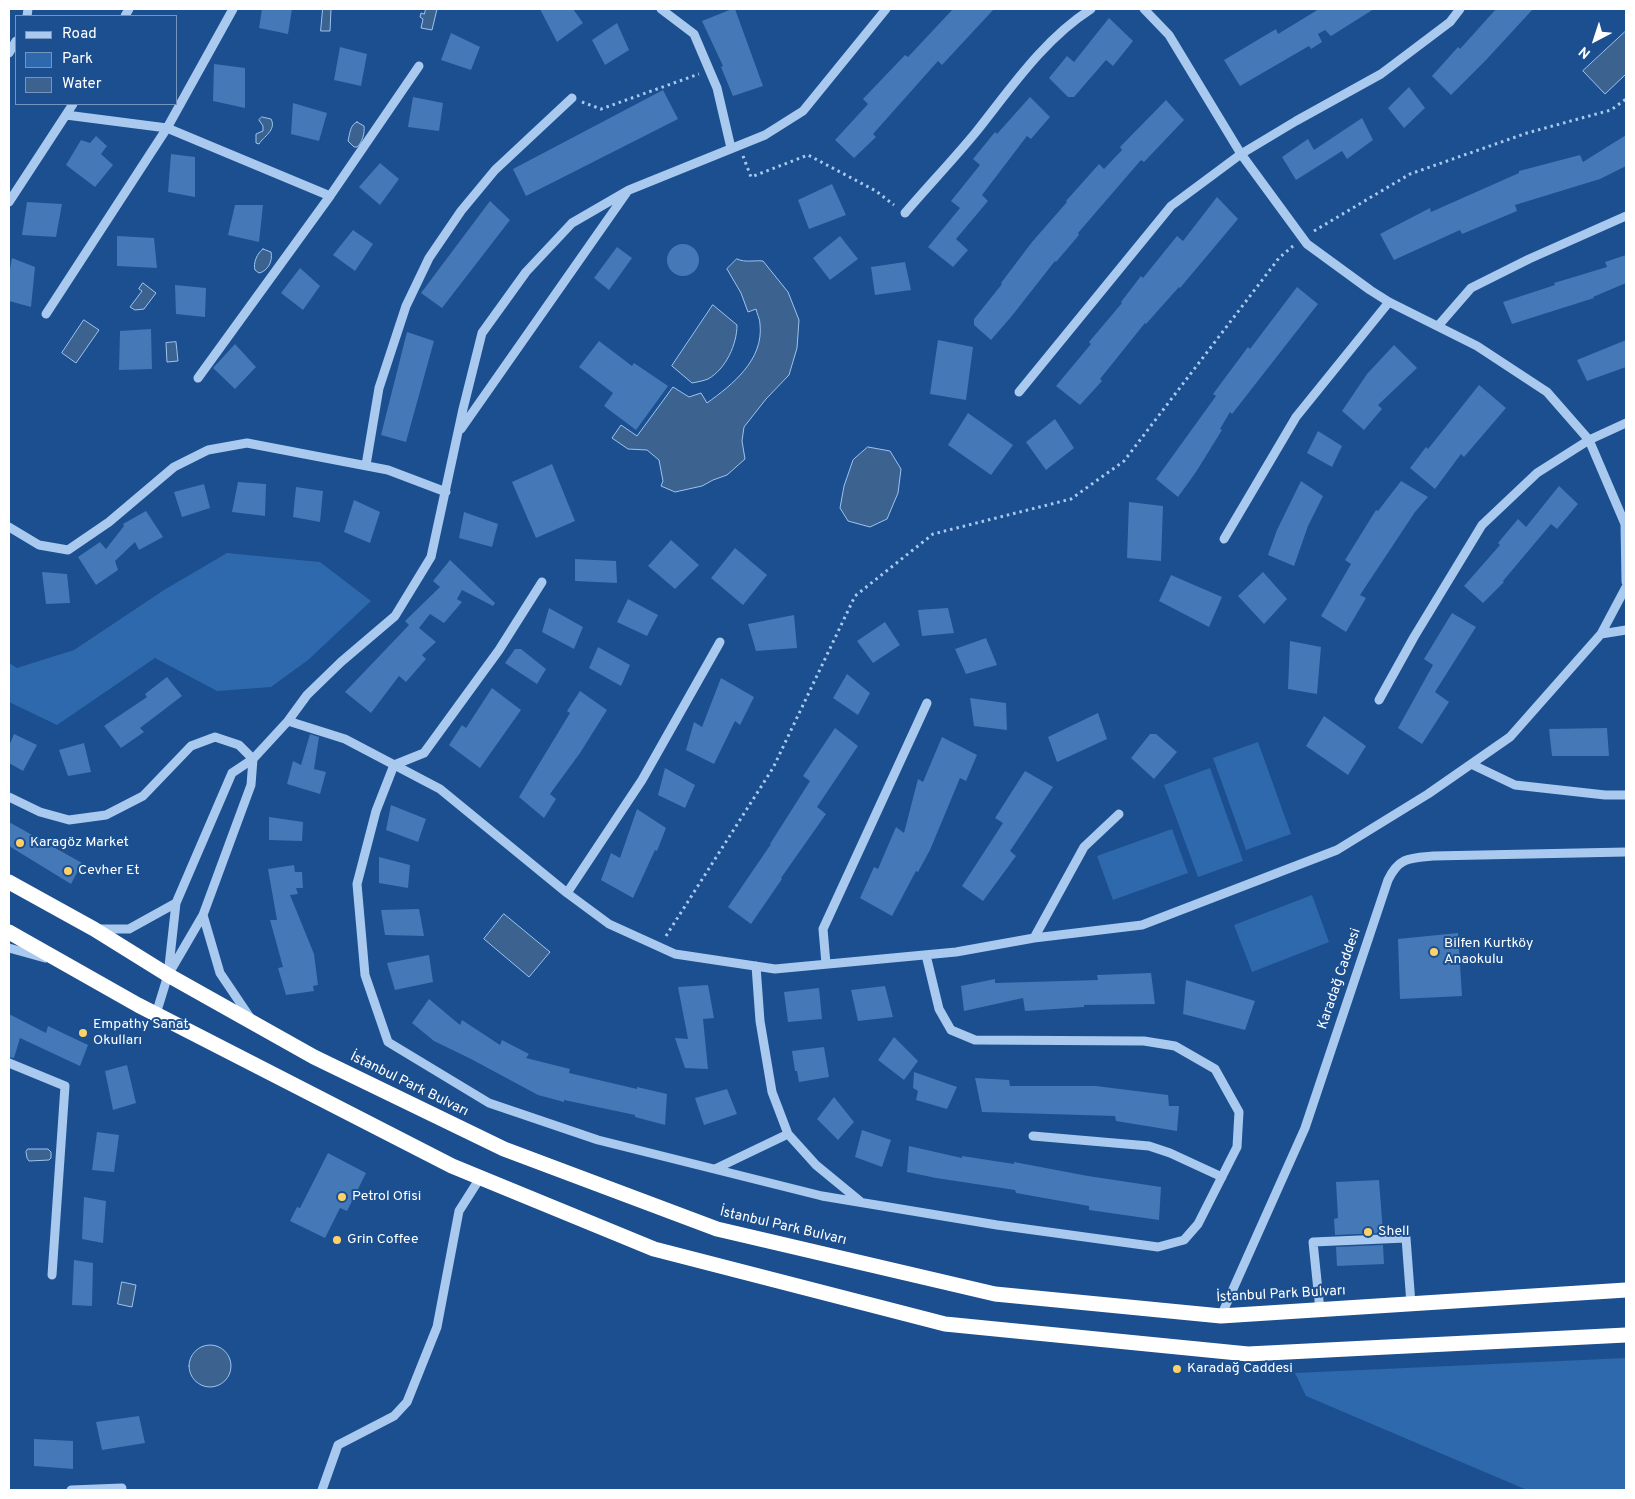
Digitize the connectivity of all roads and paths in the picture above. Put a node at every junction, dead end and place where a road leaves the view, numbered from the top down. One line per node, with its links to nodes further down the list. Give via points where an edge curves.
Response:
1 (233, 9): 13 (street)
2 (661, 9): 8 (street, via 694,34)
3 (886, 9): 14 (street, via 804,111 765,135)
4 (1091, 9): 19 (street, via 1076,18 1036,56)
5 (1144, 9): 15 (street, via 1169,35)
6 (1460, 9): 15 (street, via 1450,22 1380,74)
7 (419, 66): 17 (street)
8 (709, 71): 9 (path, via 601,109); 14 (street)
9 (572, 98): 30 (street, via 495,170 461,211 429,258 406,306 379,388)
10 (1626, 99): 21 (path, via 1611,110 1527,133 1410,174)
11 (72, 105): 12 (street)
12 (66, 115): 13 (street); 18 (street)
13 (167, 128): 17 (street); 23 (street)
14 (735, 146): 16 (street); 19 (path, via 751,177 808,155 876,191)
15 (1241, 154): 21 (street); 26 (street, via 1171,206)
16 (628, 190): 28 (street); 28 (street, via 572,223 526,272 482,334)
17 (330, 196): 25 (street)
18 (9, 202)
19 (905, 213)
20 (1626, 216): 24 (street, via 1471,288)
21 (1303, 238): 22 (street); 57 (path, via 1279,258 1124,461 1071,499 933,534 855,596 773,768)
22 (1389, 302): 24 (street); 33 (street, via 1296,417)
23 (46, 314)
24 (1438, 326): 29 (street, via 1477,346 1547,392)
25 (198, 378)
26 (1019, 392)
27 (1626, 423): 29 (street)
28 (458, 434): 31 (street)
29 (1589, 440): 35 (street, via 1625,524); 40 (street, via 1537,473 1482,525)
30 (366, 466): 31 (street, via 388,470); 32 (street, via 247,443 208,450 174,467 109,522 68,550 39,545)
31 (446, 492): 42 (street, via 431,557 395,616 307,695)
32 (9, 527)
33 (1224, 538)
34 (542, 582): 45 (street, via 499,650 424,753)
35 (1626, 582)
36 (1626, 587): 38 (street)
37 (1626, 630): 38 (street)
38 (1601, 634): 44 (street, via 1510,737)
39 (720, 642): 51 (street, via 642,780)
40 (1379, 700)
41 (927, 703): 61 (street, via 823,929)
42 (288, 721): 43 (street); 45 (street, via 345,739)
43 (253, 759): 47 (street, via 239,745 215,737 191,746 143,796 106,815 69,820); 52 (street, via 232,773); 53 (street, via 252,785)
44 (1471, 764): 46 (street, via 1515,785 1605,796); 56 (street, via 1337,850 1142,925)
45 (394, 765): 51 (street, via 440,789); 69 (street, via 376,811 357,884 366,976 388,1042 489,1103 598,1140)
46 (1626, 795)
47 (9, 798)
48 (1119, 814): 56 (street, via 1084,847)
49 (1626, 852): 77 (street, Karadağ Caddesi, via 1433,856 1405,860 1396,866 1388,880 1305,1128)
50 (12, 887): 54 (highway, İstanbul Park Bulvarı)
51 (567, 893): 57 (street, via 609,924)
52 (176, 903): 54 (street, via 129,929); 63 (street)
53 (203, 915): 63 (street); 65 (street, via 220,973)
54 (94, 929): 63 (highway, İstanbul Park Bulvarı)
55 (9, 932): 60 (highway)
56 (1034, 938): 59 (street)
57 (659, 947): 62 (street, via 675,954)
58 (9, 948): 60 (street)
59 (926, 955): 61 (street); 70 (street, via 939,1009 951,1030 975,1040 1144,1041 1175,1046 1215,1069 1238,1112 1237,1147)
60 (61, 962): 64 (highway)
61 (826, 964): 62 (street, via 775,969)
62 (756, 966): 67 (street, via 760,1021 772,1092)
63 (168, 975): 64 (street); 65 (highway, İstanbul Park Bulvarı)
64 (156, 1014): 71 (highway)
65 (253, 1022): 77 (highway, İstanbul Park Bulvarı, via 314,1058 504,1149 717,1229 995,1294)
66 (9, 1063): 73 (street, via 66,1086)
67 (788, 1134): 69 (street); 72 (street, via 816,1165)
68 (1033, 1136): 70 (street, via 1149,1146)
69 (715, 1169): 72 (street)
70 (1222, 1177): 72 (street, via 1198,1224 1184,1240 1158,1247)
71 (480, 1178): 78 (highway, via 654,1249 945,1324 1248,1354); 81 (street, via 459,1211 437,1327 407,1402 394,1416 338,1445)
72 (862, 1203)
73 (52, 1275)
74 (1626, 1290): 75 (highway, İstanbul Park Bulvarı)
75 (1412, 1304): 76 (highway, İstanbul Park Bulvarı); 76 (street, via 1406,1238 1313,1242)
76 (1320, 1310): 77 (highway, İstanbul Park Bulvarı)
77 (1221, 1316)
78 (1626, 1335)
79 (122, 1488): 80 (street)
80 (71, 1490)
81 (322, 1490)

